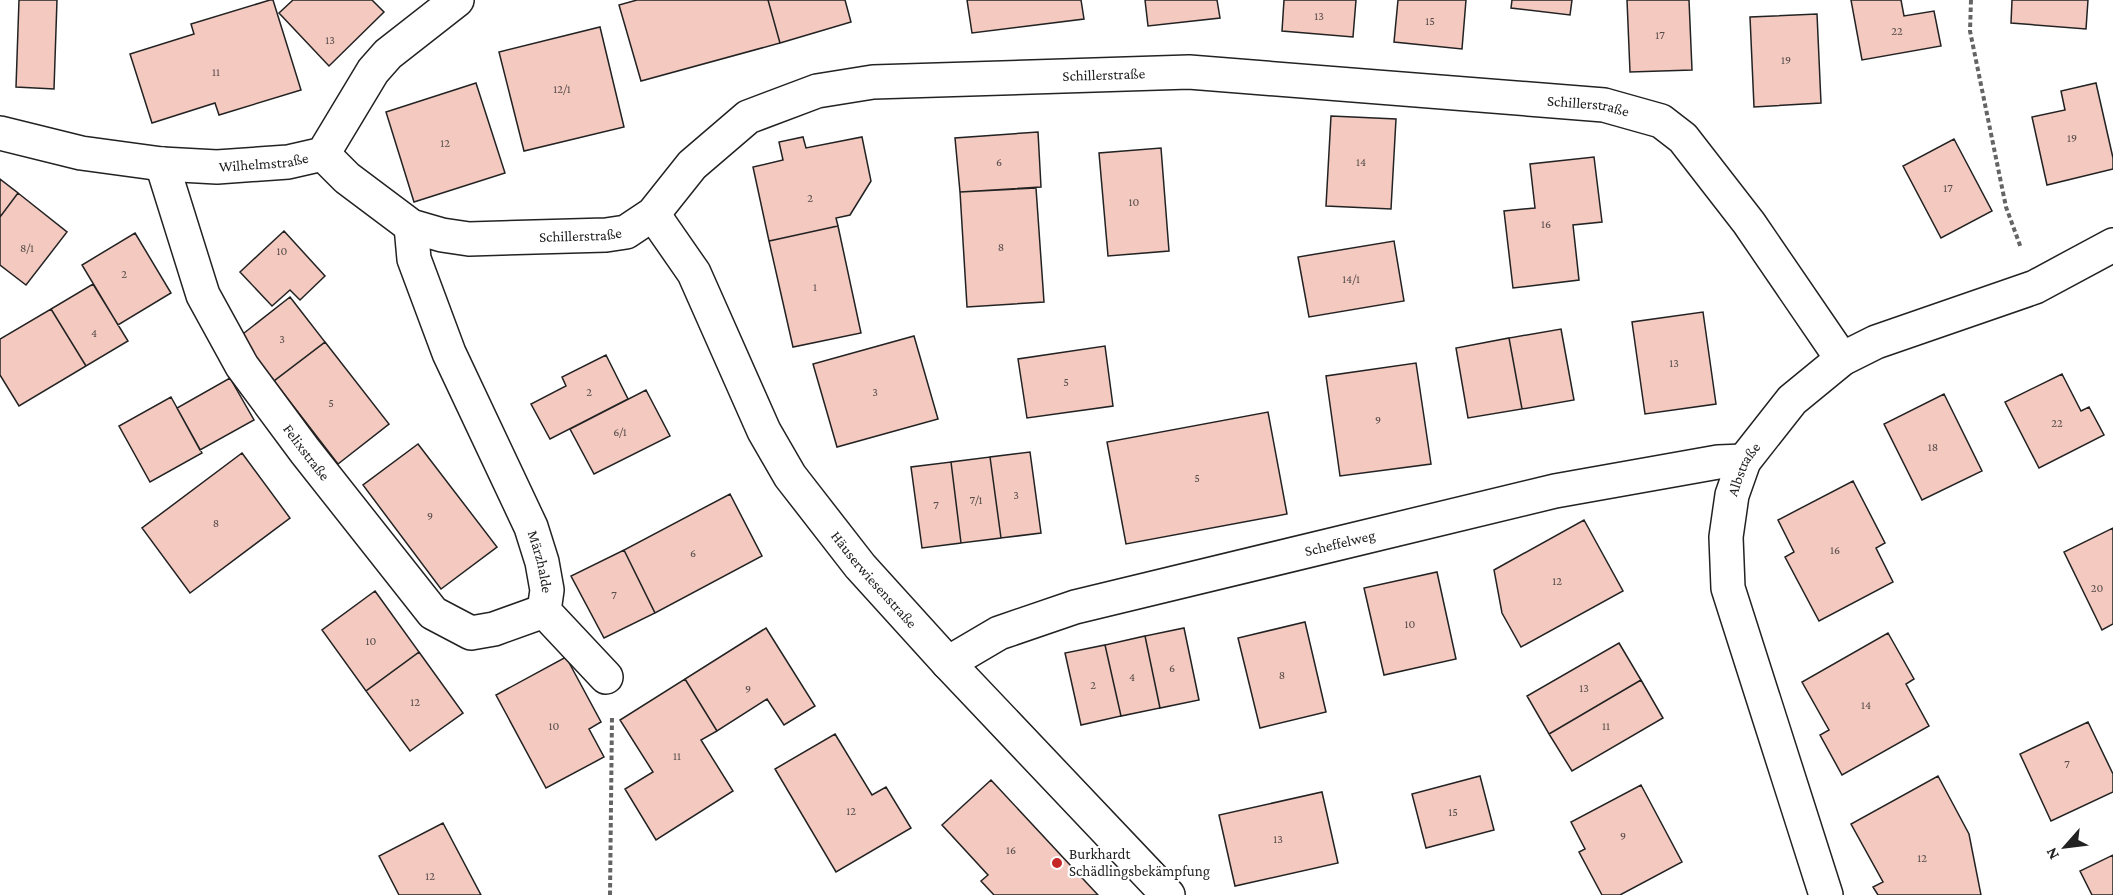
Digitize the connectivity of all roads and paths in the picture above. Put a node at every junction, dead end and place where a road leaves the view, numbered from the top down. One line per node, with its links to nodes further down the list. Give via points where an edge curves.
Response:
1 (457, 0): 4 (street, Wilhelmstraße, via 388,54)
2 (1971, 0): 6 (path, via 1970,31)
3 (0, 132): 5 (street, Wilhelmstraße, via 81,153)
4 (323, 154): 5 (street, Wilhelmstraße, via 288,162 217,167); 8 (street, Schillerstraße, via 347,178)
5 (162, 164): 12 (street, Felixstraße, via 203,295 242,366 433,613 471,633)
6 (2006, 207)
7 (653, 214): 8 (street, Schillerstraße, via 626,232 606,235 470,239); 10 (street, Schillerstraße, via 692,165 748,117 817,91 873,82 1189,72 1604,105 1661,121 1683,138 1749,223); 13 (street, Häuserwiesenstraße, via 694,273 764,431 790,476 860,566)
8 (411, 226): 12 (street, Märzhalde, via 414,259 449,353 531,527 547,590)
9 (2113, 245): 10 (street, Albstraße, via 2035,287 1876,342)
10 (1842, 359): 11 (street, Albstraße, via 1792,400)
11 (1744, 461): 13 (street, Scheffelweg, via 1555,490 1075,607 999,633); 17 (street, Albstraße, via 1732,495 1726,537 1728,588)
12 (544, 611): 14 (street, Märzhalde)
13 (948, 663): 16 (street, Häuserwiesenstraße)
14 (606, 677): 15 (path, via 613,698)
15 (610, 895)
16 (1168, 895)
17 (1826, 895)

